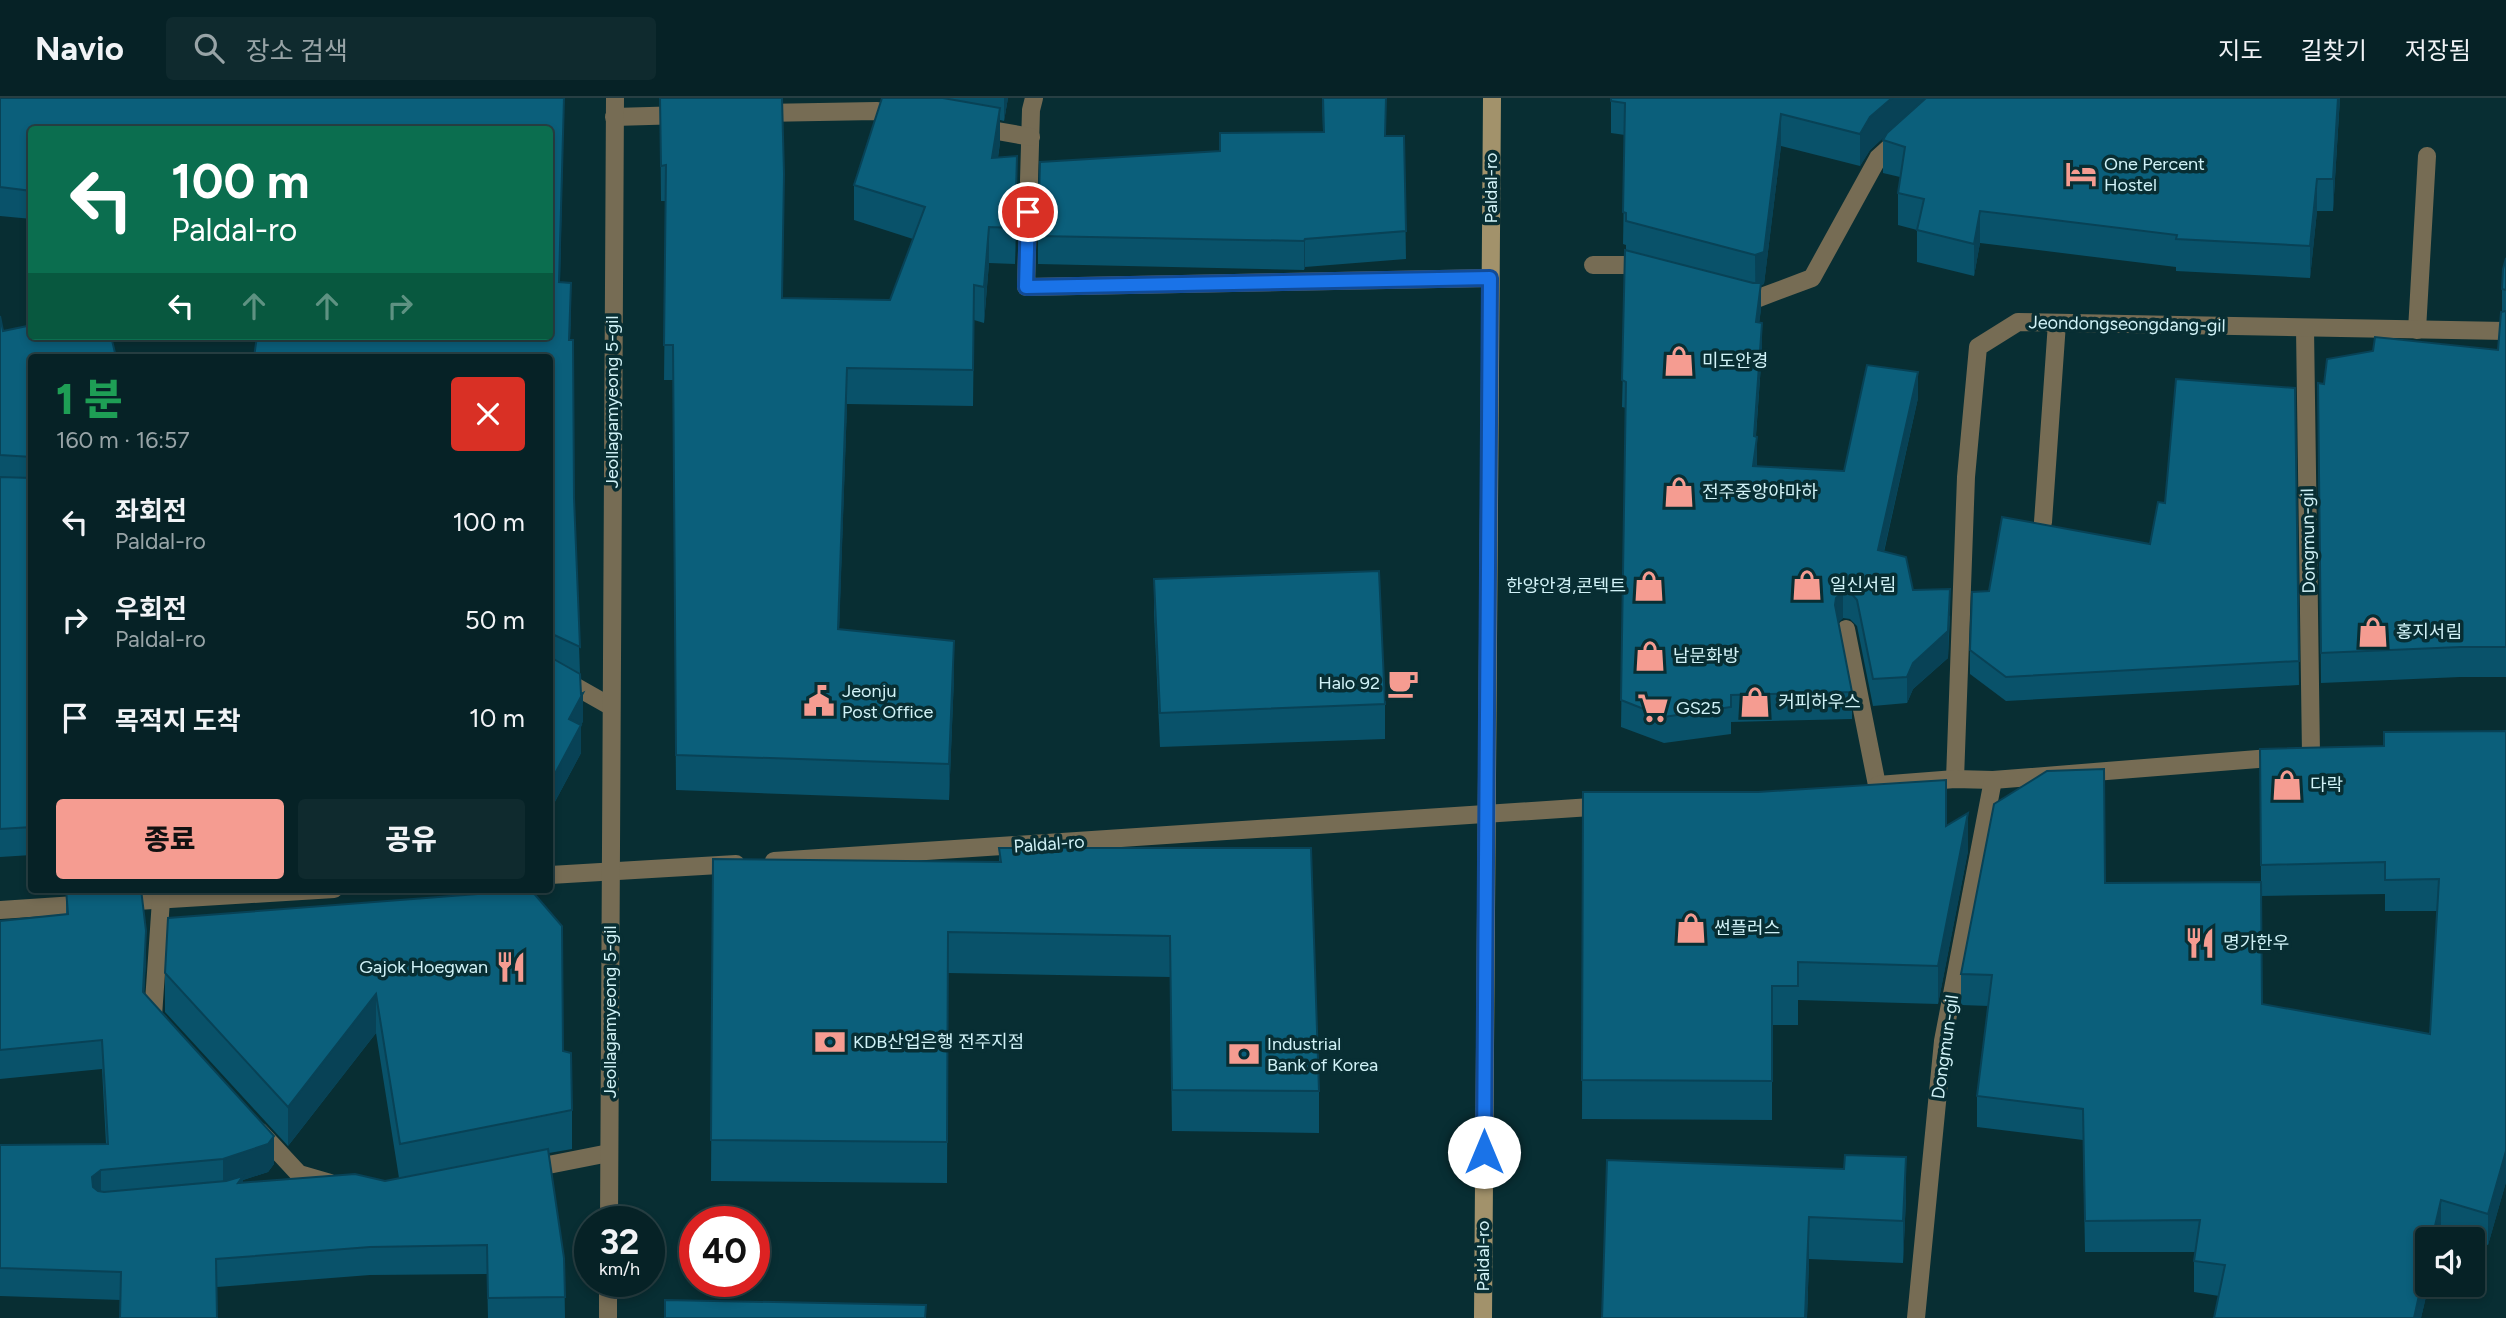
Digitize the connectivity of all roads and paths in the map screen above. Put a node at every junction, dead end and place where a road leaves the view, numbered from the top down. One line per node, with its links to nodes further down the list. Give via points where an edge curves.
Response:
1 (615, 98): 6 (street, Jeollagamyeong 5-gil)
2 (1034, 98): 10 (street)
3 (1492, 98): 14 (street, Paldal-ro)
4 (738, 114): 7 (street, via 876,111)
5 (696, 115): 6 (street)
6 (614, 117): 23 (street, Jeollagamyeong 5-gil)
7 (914, 117)
8 (966, 126): 10 (street)
9 (1909, 130): 15 (street, via 1878,158 1812,278 1755,299)
10 (1031, 137): 14 (street, via 1026,287)
11 (2427, 156): 18 (street)
12 (1593, 265): 13 (street, via 1626,265)
13 (1665, 275)
14 (1490, 278): 27 (street, Paldal-ro)
15 (1717, 289)
16 (2057, 323): 17 (street, Jeondongseongdang-gil); 20 (street); 24 (street, Jeondongseongdang-gil, via 2018,322 1978,347 1966,477)
17 (2305, 328): 18 (street, Jeondongseongdang-gil); 25 (street, Dongmun-gil, via 2318,754)
18 (2417, 330): 19 (street, Jeondongseongdang-gil)
19 (2506, 331)
20 (2043, 522)
21 (1846, 629): 24 (street, Dongmun-gil, via 1870,786)
22 (553, 674): 23 (street)
23 (610, 706): 28 (street, Jeollagamyeong 5-gil)
24 (1955, 779): 25 (street, Dongmun-gil)
25 (1993, 780): 42 (street, Dongmun-gil, via 1942,1041)
26 (1629, 804): 27 (street)
27 (1486, 816): 28 (street, Paldal-ro); 41 (street, Paldal-ro)
28 (611, 872): 29 (street); 35 (street, Jeollagamyeong 5-gil)
29 (553, 875)
30 (271, 893): 31 (street)
31 (161, 900): 32 (street); 33 (street, via 153,1016)
32 (0, 910)
33 (171, 1035)
34 (244, 1115): 37 (street, via 293,1176)
35 (609, 1153): 36 (street); 38 (street, Jeollagamyeong 5-gil)
36 (516, 1172)
37 (347, 1188)
38 (609, 1206)
39 (608, 1297): 40 (street)
40 (608, 1318)
41 (1483, 1318)
42 (1916, 1318)

